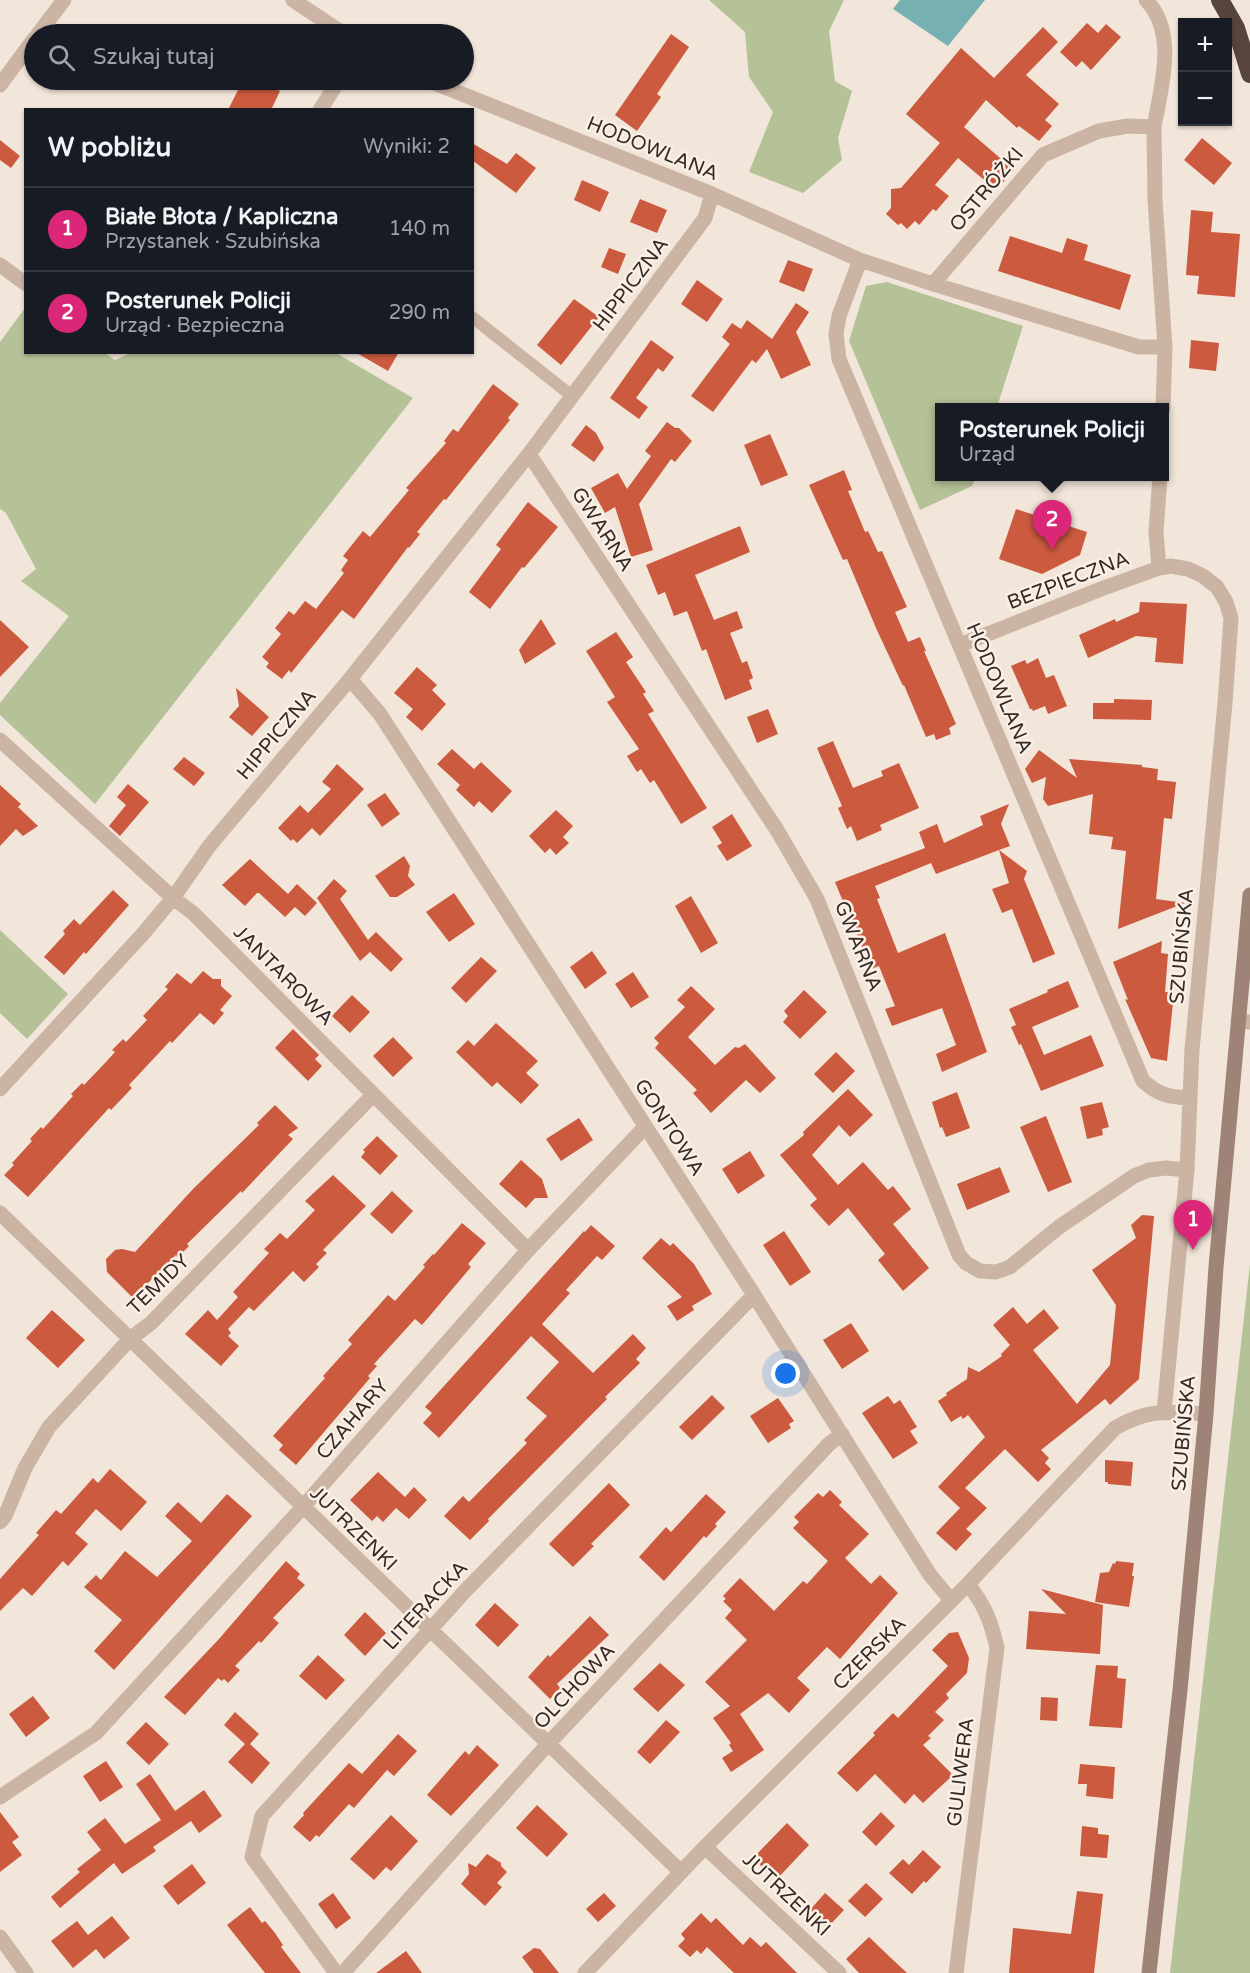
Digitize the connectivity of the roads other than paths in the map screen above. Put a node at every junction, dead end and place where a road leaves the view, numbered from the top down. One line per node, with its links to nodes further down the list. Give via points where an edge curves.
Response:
1 (64, 0): 5 (street)
2 (293, 0): 6 (street)
3 (1146, 0): 13 (street, via 1161,27 1166,51)
4 (1220, 0): 8 (highway, via 1236,28)
5 (46, 24)
6 (329, 24)
7 (24, 53): 9 (street)
8 (1250, 74)
9 (0, 86)
10 (333, 90): 12 (street)
11 (452, 90): 14 (street, HODOWLANA)
12 (321, 108)
13 (1154, 127): 18 (street, OSTRÓŻKI, via 1099,131 1043,155); 20 (street)
14 (712, 194): 15 (street, HODOWLANA); 21 (street, HIPPICZNA, via 705,218)
15 (860, 260): 18 (street, HODOWLANA); 26 (street, HODOWLANA, via 839,316 838,358)
16 (0, 265): 17 (street)
17 (24, 283)
18 (933, 284): 20 (street, HODOWLANA, via 1139,347)
19 (474, 319): 21 (lane)
20 (1165, 347): 22 (street)
21 (572, 396): 23 (street, HIPPICZNA)
22 (1163, 403)
23 (529, 454): 27 (street, HIPPICZNA); 36 (street, GWARNA, via 807,879 959,1255 966,1263 980,1271 996,1272 1010,1267 1059,1227 1134,1176 1166,1168)
24 (1160, 481): 25 (street, via 1156,532)
25 (1159, 568): 26 (street, BEZPIECZNA); 34 (street, SZUBIŃSKA, via 1188,569 1203,576 1217,587 1231,618)
26 (960, 645): 34 (street, HODOWLANA, via 1143,1080 1155,1092 1171,1098)
27 (350, 679): 30 (street, HIPPICZNA, via 210,845); 35 (street, GONTOWA, via 380,714)
28 (0, 740): 30 (street, JANTAROWA)
29 (1250, 895): 31 (main road, SZUBIŃSKA)
30 (172, 898): 32 (street, HIPPICZNA); 33 (street, JANTAROWA, via 193,913)
31 (1244, 1022): 42 (main road, SZUBIŃSKA, via 1216,1267)
32 (0, 1089)
33 (373, 1095): 38 (street, JANTAROWA); 40 (street, TEMIDY, via 151,1323)
34 (1190, 1098): 36 (street, SZUBIŃSKA)
35 (645, 1127): 38 (street, CZAHARY); 39 (street, GONTOWA)
36 (1187, 1170): 41 (street, SZUBIŃSKA)
37 (0, 1213): 40 (street, JUTRZENKI)
38 (528, 1250): 44 (street, CZAHARY)
39 (753, 1295): 43 (street, GONTOWA); 48 (street, LITERACKA)
40 (130, 1339): 44 (street, JUTRZENKI); 45 (street, TEMIDY, via 49,1426)
41 (1164, 1412): 42 (street, CZERSKA); 46 (street, CZERSKA, via 1144,1414 1115,1428)
42 (1206, 1414): 60 (main road, SZUBIŃSKA)
43 (842, 1434): 47 (street, GONTOWA, via 930,1575); 49 (street, OLCHOWA)
44 (302, 1508): 48 (street, JUTRZENKI); 50 (street, CZAHARY, via 96,1733)
45 (0, 1522)
46 (968, 1584): 47 (street, CZERSKA); 59 (street, GULIWERA, via 988,1613 997,1648)
47 (951, 1600): 51 (street, CZERSKA)
48 (431, 1629): 49 (street, JUTRZENKI); 55 (street, LITERACKA, via 262,1816 252,1857)
49 (549, 1744): 52 (street, JUTRZENKI); 56 (street, OLCHOWA)
50 (0, 1797)
51 (705, 1847): 52 (street, CZERSKA); 58 (street, JUTRZENKI)
52 (681, 1872): 57 (street, CZERSKA)
53 (0, 1937): 54 (street)
54 (26, 1973)
55 (336, 1973)
56 (343, 1973)
57 (585, 1973)
58 (839, 1973)
59 (956, 1973)
60 (1149, 1973)

